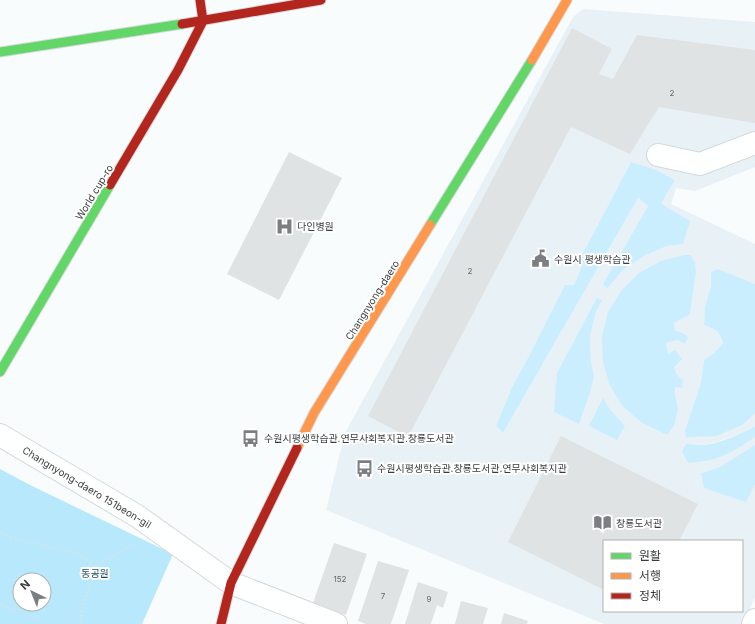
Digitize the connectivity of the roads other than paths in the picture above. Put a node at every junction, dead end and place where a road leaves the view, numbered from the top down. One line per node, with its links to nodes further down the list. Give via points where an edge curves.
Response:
1 (200, 0): 4 (street)
2 (322, 0): 4 (street)
3 (567, 0): 10 (street, Changnyong-daero, via 544,42 314,413)
4 (203, 21): 5 (street); 8 (street, World cup-ro, via 178,70)
5 (0, 52)
6 (755, 143): 7 (street, via 700,164)
7 (658, 155)
8 (0, 372)
9 (0, 435): 10 (street, Changnyong-daero 151beon-gil, via 137,516)
10 (231, 583): 12 (street, Changnyong-daero); 13 (street, Changnyong-daero 151beon-gil)
11 (755, 620): 14 (street)
12 (220, 624)
13 (336, 624)
14 (754, 624)

